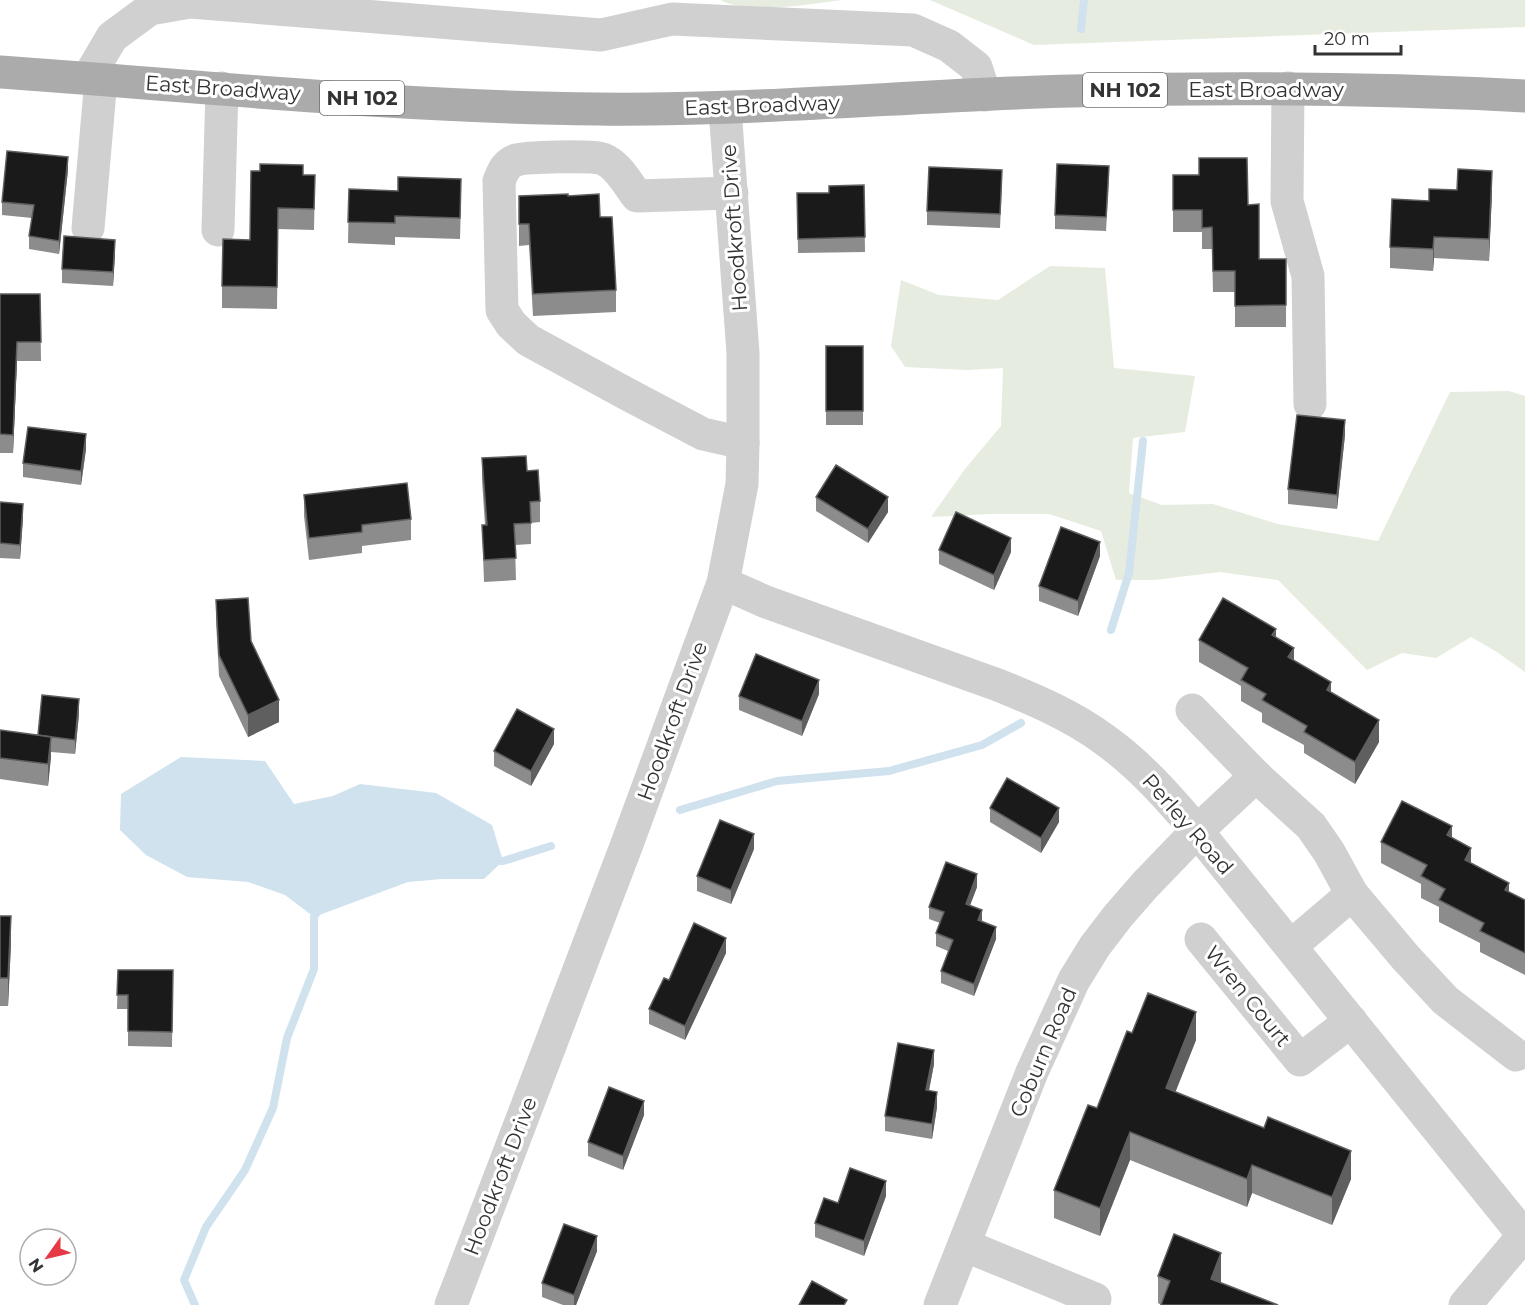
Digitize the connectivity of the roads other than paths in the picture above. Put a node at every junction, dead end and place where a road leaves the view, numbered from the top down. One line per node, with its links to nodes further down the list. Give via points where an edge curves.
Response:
1 (179, 2): 2 (street, via 601,35); 4 (street, via 150,9 112,38)
2 (666, 10): 7 (street, via 913,30 949,46 976,68)
3 (0, 72): 4 (main road, East Broadway / NH 102)
4 (94, 78): 5 (main road, East Broadway / NH 102); 11 (street)
5 (222, 88): 9 (main road, East Broadway / NH 102, via 498,106); 12 (street)
6 (1288, 88): 7 (main road, East Broadway / NH 102); 8 (main road, East Broadway / NH 102); 13 (street, via 1287,201 1308,276)
7 (985, 95): 9 (main road, East Broadway / NH 102)
8 (1525, 96)
9 (725, 108): 10 (street, Hoodkroft Drive)
10 (732, 194): 14 (street, Hoodkroft Drive, via 743,353); 14 (street, via 637,196 615,166 602,159 584,156 516,160 504,168 499,181 502,310 528,340 703,434)
11 (88, 228)
12 (218, 230)
13 (1310, 404)
14 (743, 443): 15 (street, Hoodkroft Drive, via 742,484)
15 (723, 583): 18 (street, Perley Road, via 1034,699 1104,739 1132,761); 27 (street, Hoodkroft Drive)
16 (1192, 710): 17 (street)
17 (1256, 776): 18 (street, Coburn Road); 19 (street, via 1311,826)
18 (1197, 831): 21 (street, Perley Road); 25 (street, Coburn Road, via 1118,916 1074,980 1032,1072)
19 (1352, 894): 21 (street); 23 (street, via 1445,1000)
20 (1201, 939): 22 (street, Wren Court, via 1300,1060)
21 (1292, 945): 22 (street, Perley Road)
22 (1351, 1021): 24 (street, Perley Road)
23 (1516, 1055)
24 (1524, 1236): 29 (street)
25 (964, 1245): 26 (street); 28 (street, Coburn Road)
26 (1095, 1299)
27 (451, 1305)
28 (940, 1305)
29 (1465, 1305)

